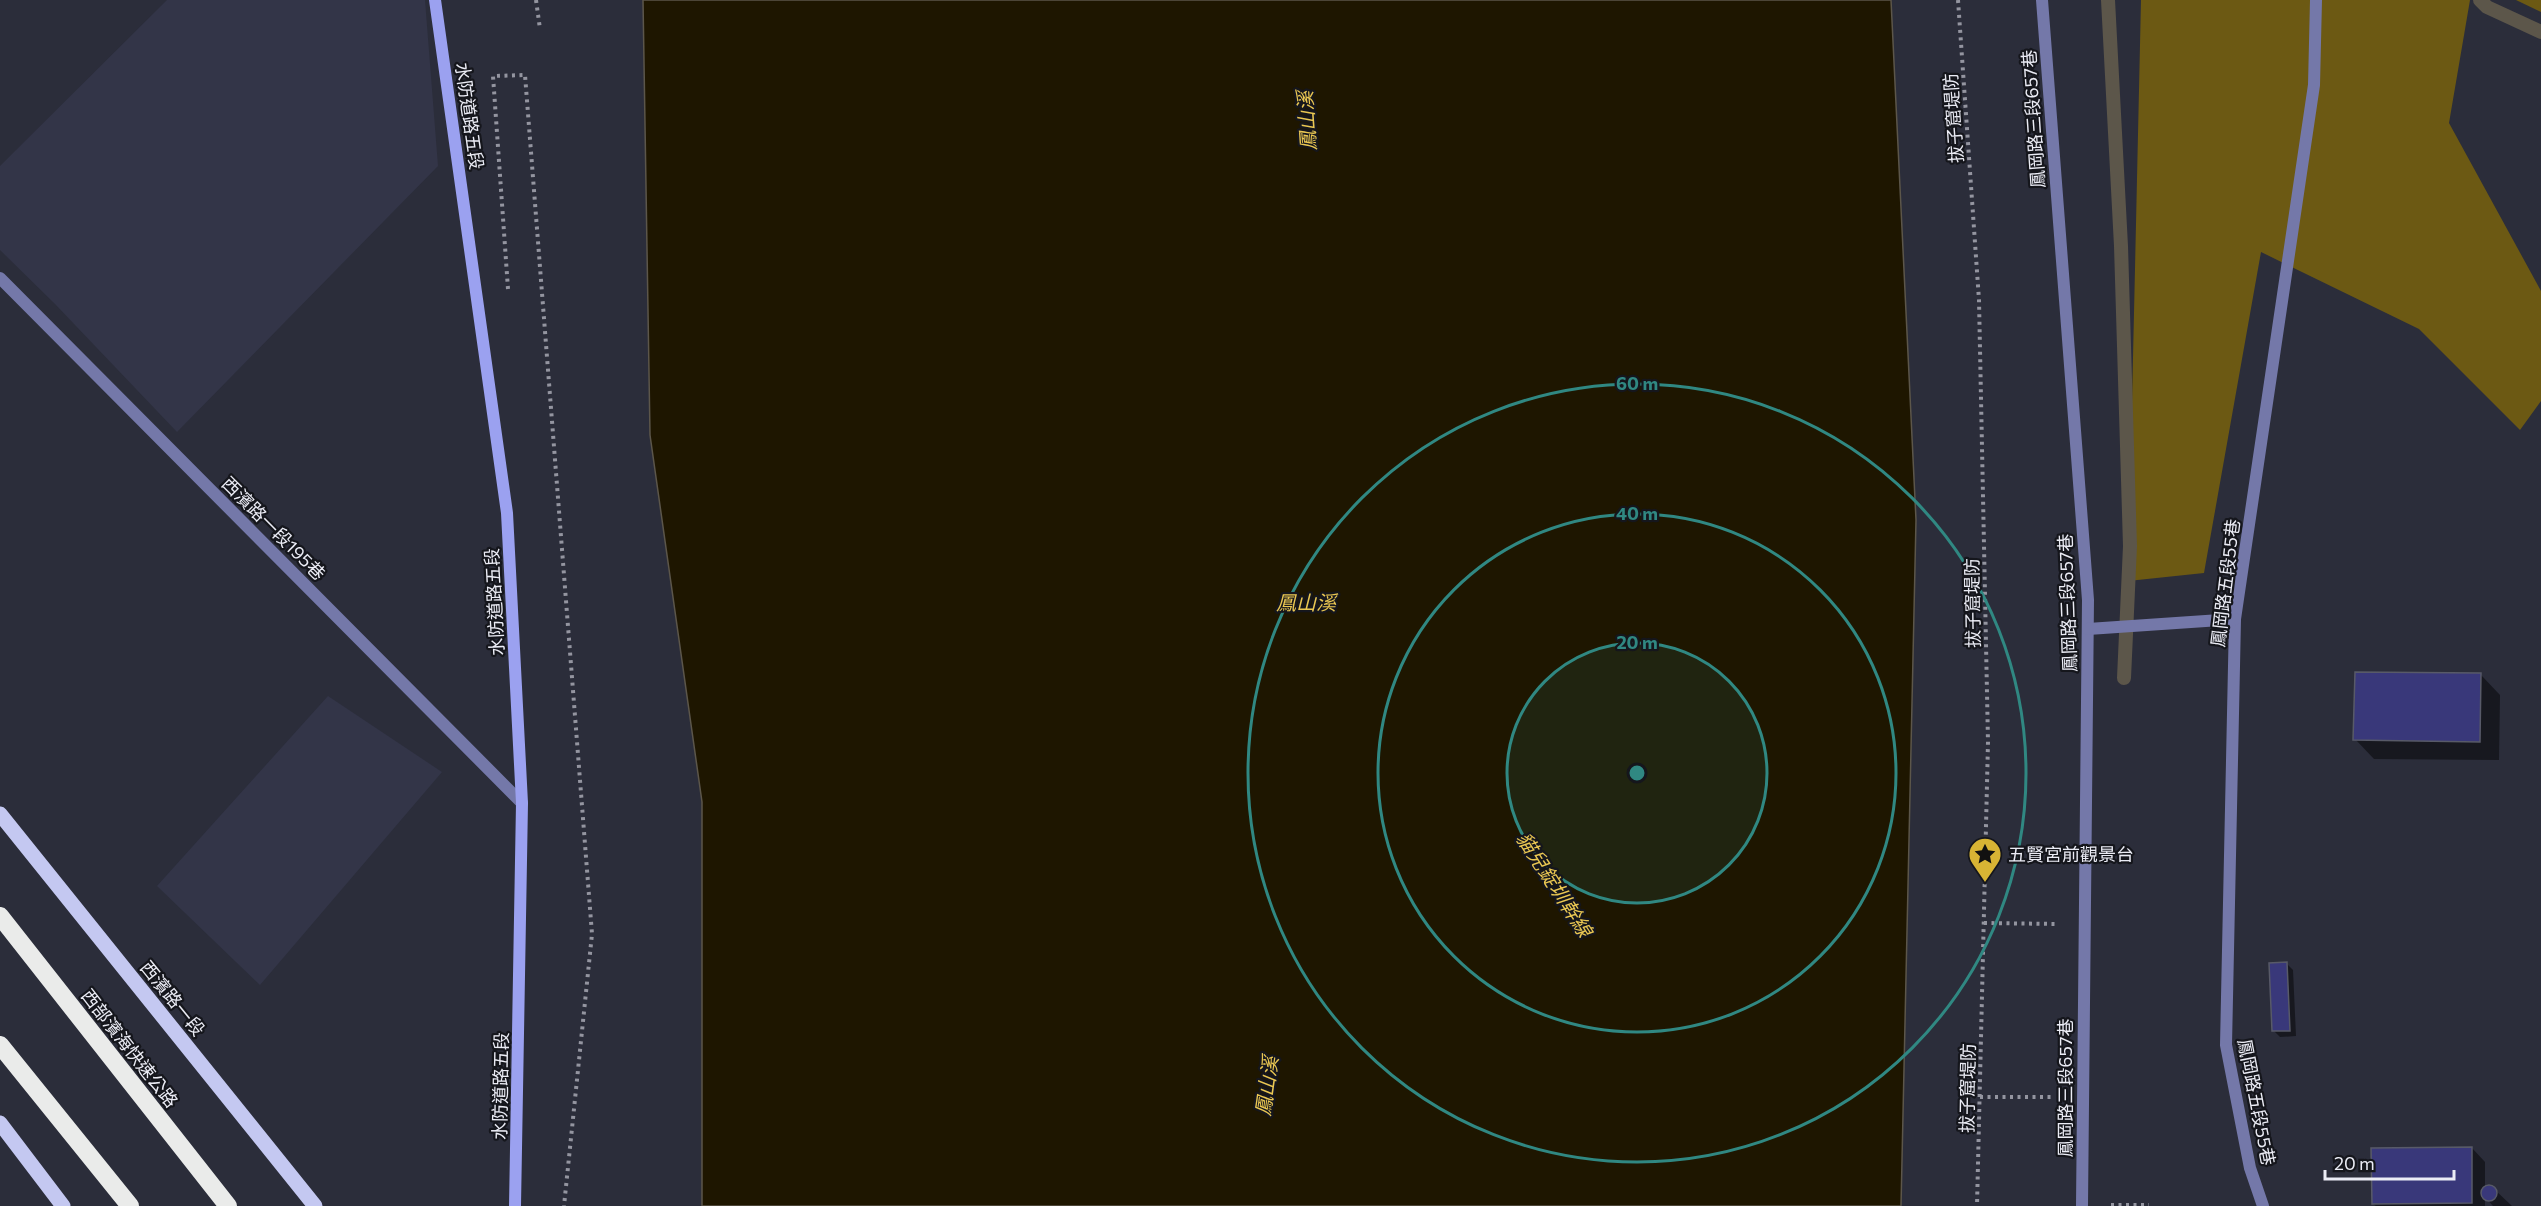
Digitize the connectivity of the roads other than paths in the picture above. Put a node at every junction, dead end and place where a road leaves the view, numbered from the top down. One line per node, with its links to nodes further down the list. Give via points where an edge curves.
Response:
1 (435, 0): 7 (street, 水防道路五段, via 507,513)
2 (2042, 0): 6 (street, 鳳岡路三段657巷)
3 (2316, 0): 5 (street, 鳳岡路五段55巷, via 2314,85)
4 (0, 278): 7 (street, 西濱路一段195巷)
5 (2235, 619): 6 (street); 18 (street, 鳳岡路五段55巷, via 2226,1045 2250,1168)
6 (2088, 629): 17 (street, 鳳岡路三段657巷)
7 (522, 803): 16 (street, 水防道路五段)
8 (0, 814): 15 (main road, 西濱路一段)
9 (0, 916): 14 (highway, 西部濱海快速公路)
10 (0, 1045): 13 (highway)
11 (0, 1123): 12 (main road)
12 (63, 1206)
13 (130, 1206)
14 (228, 1206)
15 (315, 1206)
16 (515, 1206)
17 (2082, 1206)
18 (2263, 1206)

